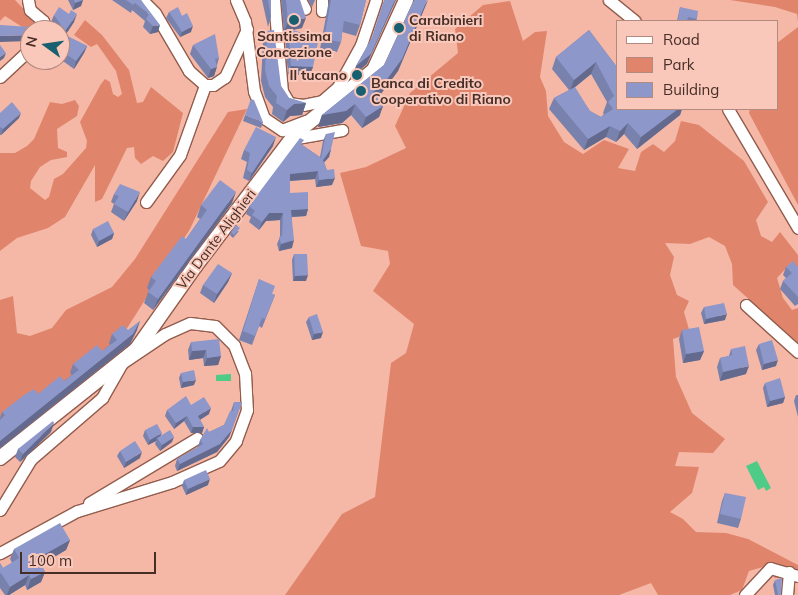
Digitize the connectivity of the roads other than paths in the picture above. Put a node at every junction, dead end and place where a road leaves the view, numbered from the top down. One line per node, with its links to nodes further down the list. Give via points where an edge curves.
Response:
1 (28, 0): 8 (street, via 30,10)
2 (142, 0): 13 (street, via 158,16 189,71)
3 (236, 0): 10 (street)
4 (274, 0): 14 (street, via 285,98 292,104 303,105)
5 (376, 0): 14 (street, via 361,45)
6 (406, 0): 14 (main road, Via Dante Alighieri, via 374,70)
7 (609, 0): 9 (street)
8 (42, 20)
9 (634, 20)
10 (247, 29): 13 (street, via 225,78 213,85); 16 (street, via 254,91 264,118 282,130)
11 (20, 58): 12 (street)
12 (0, 77)
13 (205, 85): 19 (street, via 180,155)
14 (332, 97): 16 (main road, Via Dante Alighieri)
15 (729, 110): 20 (street)
16 (309, 119): 18 (main road, Via Dante Alighieri)
17 (342, 130): 18 (street)
18 (291, 139): 23 (main road, Via Dante Alighieri, via 150,332)
19 (146, 202)
20 (798, 228)
21 (746, 305): 22 (street)
22 (798, 352)
23 (122, 363): 25 (main road, Via Dante Alighieri); 26 (street, via 102,398 28,462); 27 (street, via 181,326 195,322 211,324 232,342 243,364 248,404 245,420 231,448 210,466 172,482)
24 (197, 438): 27 (street)
25 (0, 458)
26 (0, 510)
27 (77, 511): 28 (street)
28 (0, 554)
29 (794, 574): 30 (street, via 775,568 766,570); 31 (street)
30 (745, 595)
31 (787, 595)

